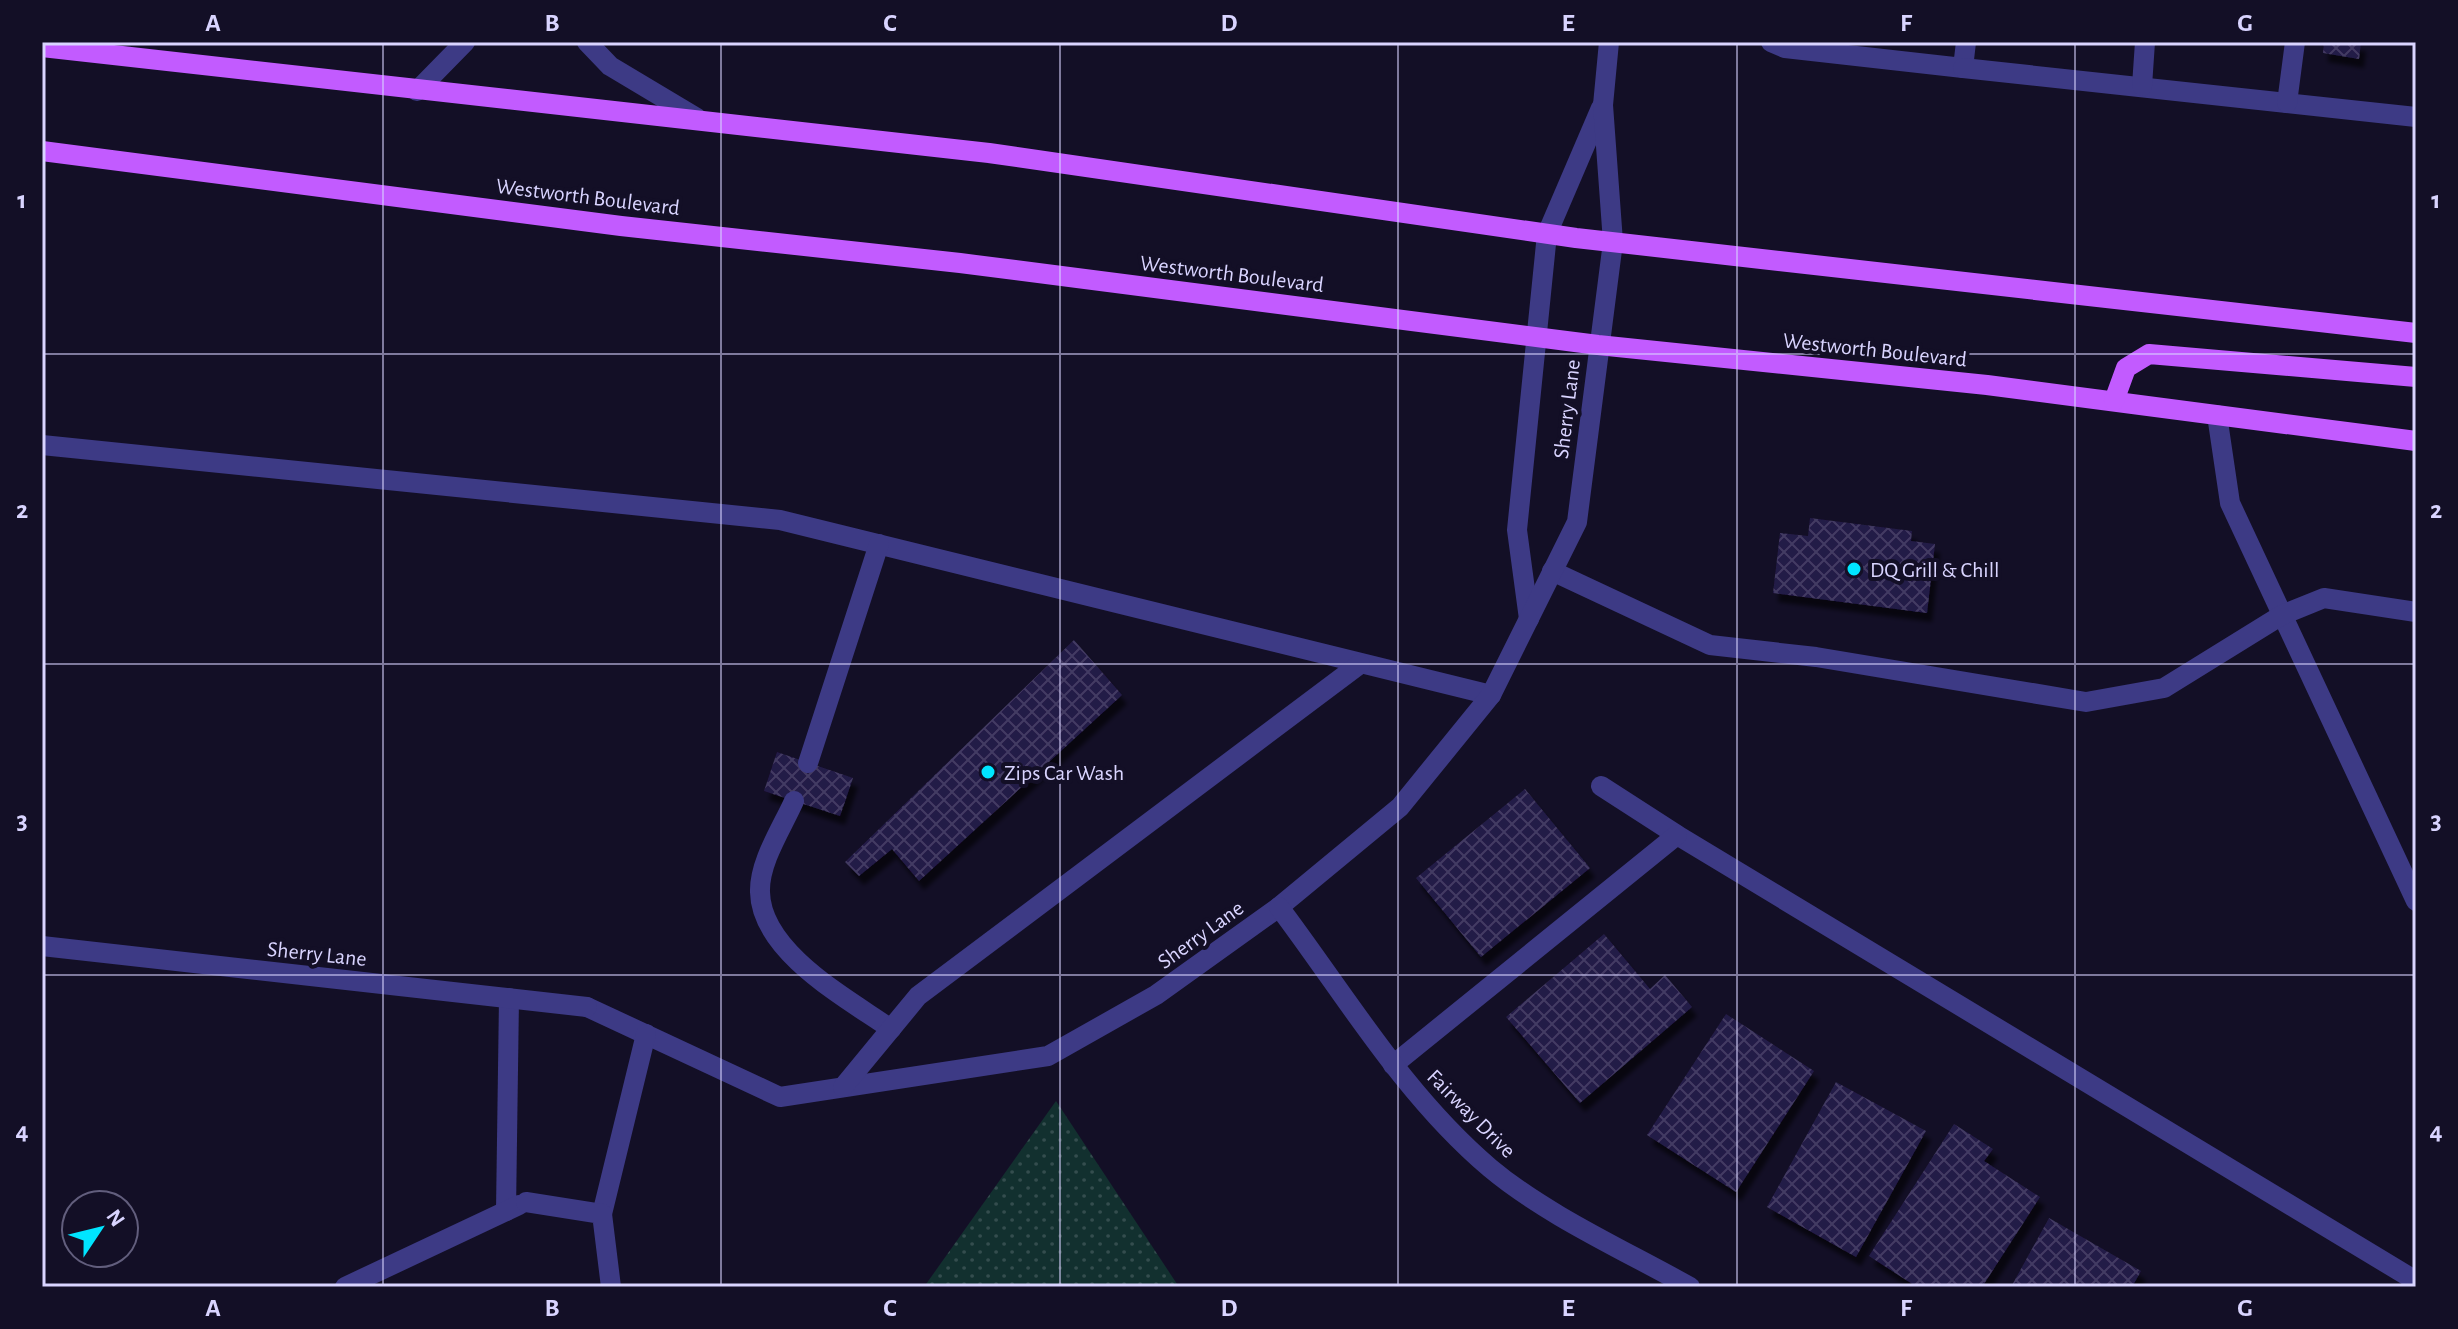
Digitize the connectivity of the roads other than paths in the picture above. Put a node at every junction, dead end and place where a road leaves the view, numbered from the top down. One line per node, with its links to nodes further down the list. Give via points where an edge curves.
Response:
1 (465, 42): 11 (street)
2 (587, 42): 15 (street, via 610,66)
3 (1609, 42): 13 (street)
4 (1771, 42): 9 (street, via 1785,48)
5 (1966, 42): 9 (street)
6 (2145, 42): 10 (street)
7 (2295, 42): 12 (street)
8 (42, 47): 11 (main road)
9 (1963, 68): 10 (street)
10 (2142, 86): 12 (street)
11 (417, 91): 15 (main road)
12 (2287, 103): 14 (street)
13 (1603, 105): 17 (street, Sherry Lane); 18 (street, Sherry Lane)
14 (2416, 117)
15 (697, 118): 17 (main road, via 989,153)
16 (42, 151): 20 (main road, Westworth Boulevard)
17 (1547, 234): 18 (main road); 20 (street, Sherry Lane)
18 (1613, 242): 19 (main road); 21 (street, Sherry Lane)
19 (2416, 333)
20 (1535, 337): 21 (main road, Westworth Boulevard); 31 (street, Sherry Lane, via 1517,530)
21 (1598, 345): 23 (main road, Westworth Boulevard); 28 (street, Sherry Lane, via 1577,522)
22 (2416, 377): 23 (main road, via 2149,354 2126,368)
23 (2114, 401): 24 (main road, Westworth Boulevard)
24 (2217, 415): 25 (main road, Westworth Boulevard); 30 (street, via 2230,503)
25 (2416, 441)
26 (42, 445): 27 (street, via 780,520)
27 (879, 544): 32 (street); 34 (street)
28 (1552, 571): 30 (street, via 1710,645 1816,657 2086,702 2164,688); 31 (street, Sherry Lane)
29 (2416, 612): 30 (street, via 2324,598)
30 (2282, 615): 38 (street)
31 (1529, 619): 33 (street, Sherry Lane)
32 (1360, 664): 33 (street); 42 (street, via 918,996)
33 (1491, 695): 39 (street, Sherry Lane, via 1400,807)
34 (808, 763)
35 (1601, 786): 37 (street)
36 (794, 801): 42 (street, via 765,868 760,891 764,917 814,976)
37 (1677, 835): 44 (street); 48 (street)
38 (2416, 901)
39 (1279, 907): 44 (street, Fairway Drive); 45 (street, Sherry Lane, via 1156,995 1048,1056)
40 (42, 946): 41 (street, Sherry Lane)
41 (509, 998): 43 (street, Sherry Lane, via 587,1007); 46 (street)
42 (891, 1029): 45 (street)
43 (646, 1034): 45 (street, Sherry Lane, via 780,1097); 47 (street)
44 (1393, 1065): 51 (street, Fairway Drive, via 1491,1170 1555,1213)
45 (843, 1087)
46 (506, 1211): 47 (street, via 526,1202); 49 (street)
47 (602, 1214): 50 (street)
48 (2416, 1281)
49 (345, 1287)
50 (611, 1287)
51 (1690, 1287)

